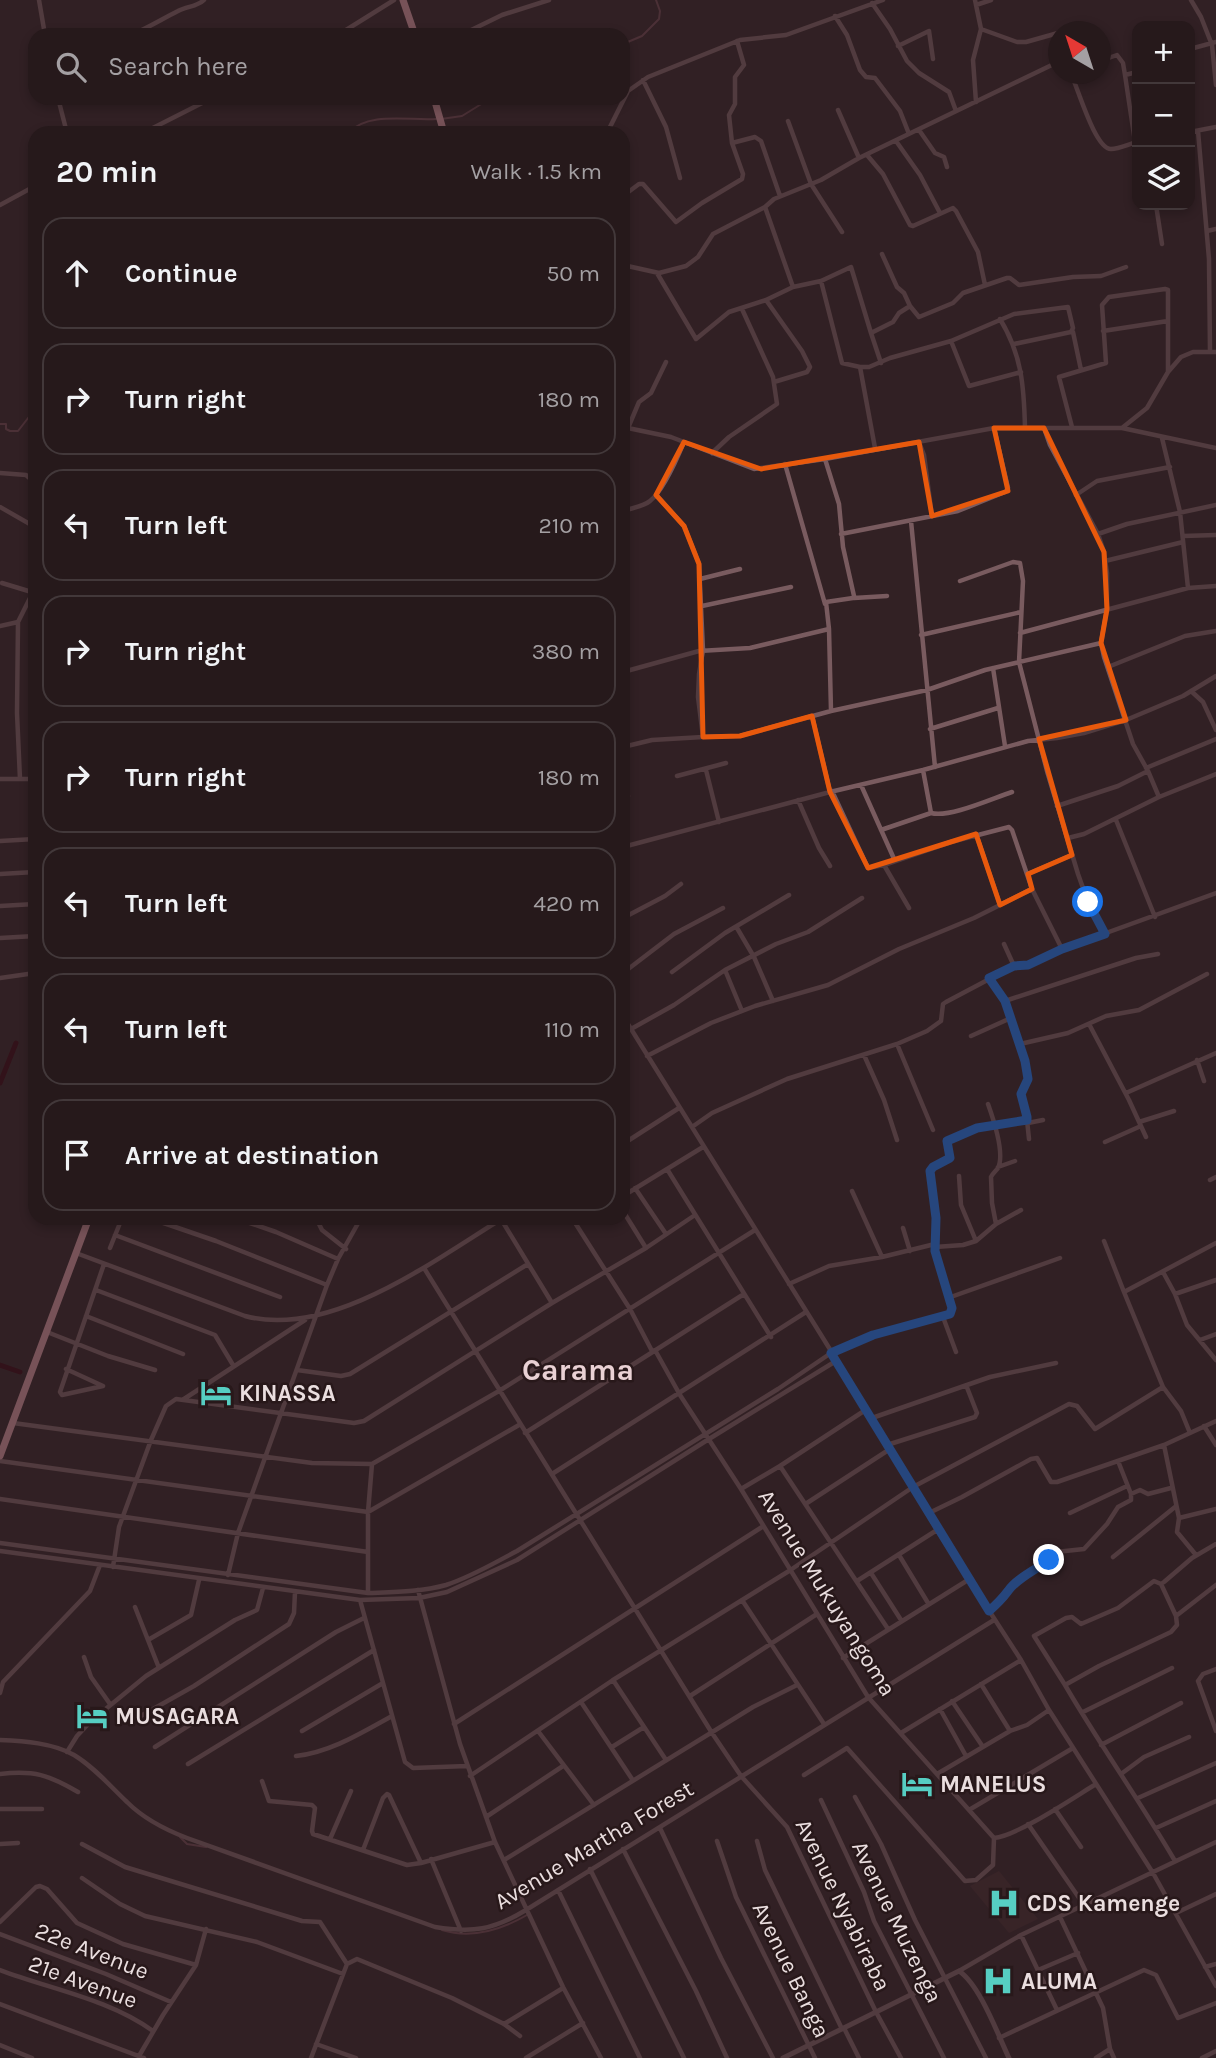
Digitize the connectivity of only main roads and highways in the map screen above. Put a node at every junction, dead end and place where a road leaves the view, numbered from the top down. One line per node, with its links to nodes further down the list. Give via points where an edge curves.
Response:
1 (403, 0): 2 (main road)
2 (413, 28)
3 (435, 105): 4 (main road)
4 (441, 126)
5 (86, 1225): 6 (main road)
6 (0, 1456)

